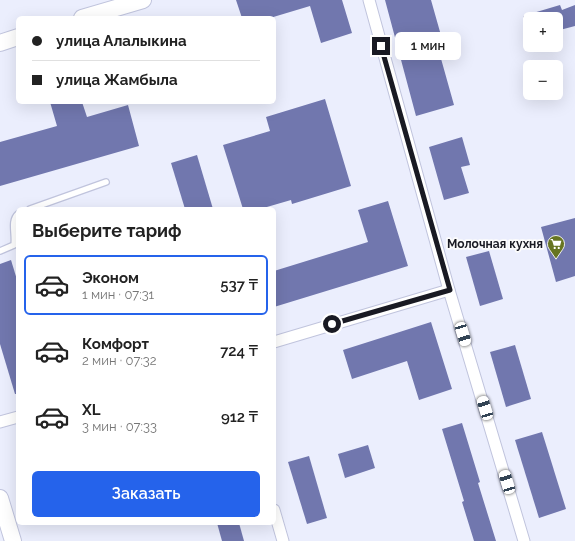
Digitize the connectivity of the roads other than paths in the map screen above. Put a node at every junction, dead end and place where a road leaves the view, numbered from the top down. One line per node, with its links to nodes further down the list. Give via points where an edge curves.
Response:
1 (143, 0): 3 (main road)
2 (369, 0): 10 (street)
3 (89, 16)
4 (16, 38): 5 (main road)
5 (0, 43)
6 (106, 182): 7 (lane)
7 (36, 207)
8 (16, 216): 9 (lane, via 13,225 14,245)
9 (0, 251)
10 (450, 290): 11 (street); 18 (street)
11 (276, 341)
12 (16, 418): 13 (street)
13 (0, 422)
14 (0, 498): 16 (main road)
15 (276, 517): 17 (street)
16 (13, 541)
17 (283, 541)
18 (524, 541)

